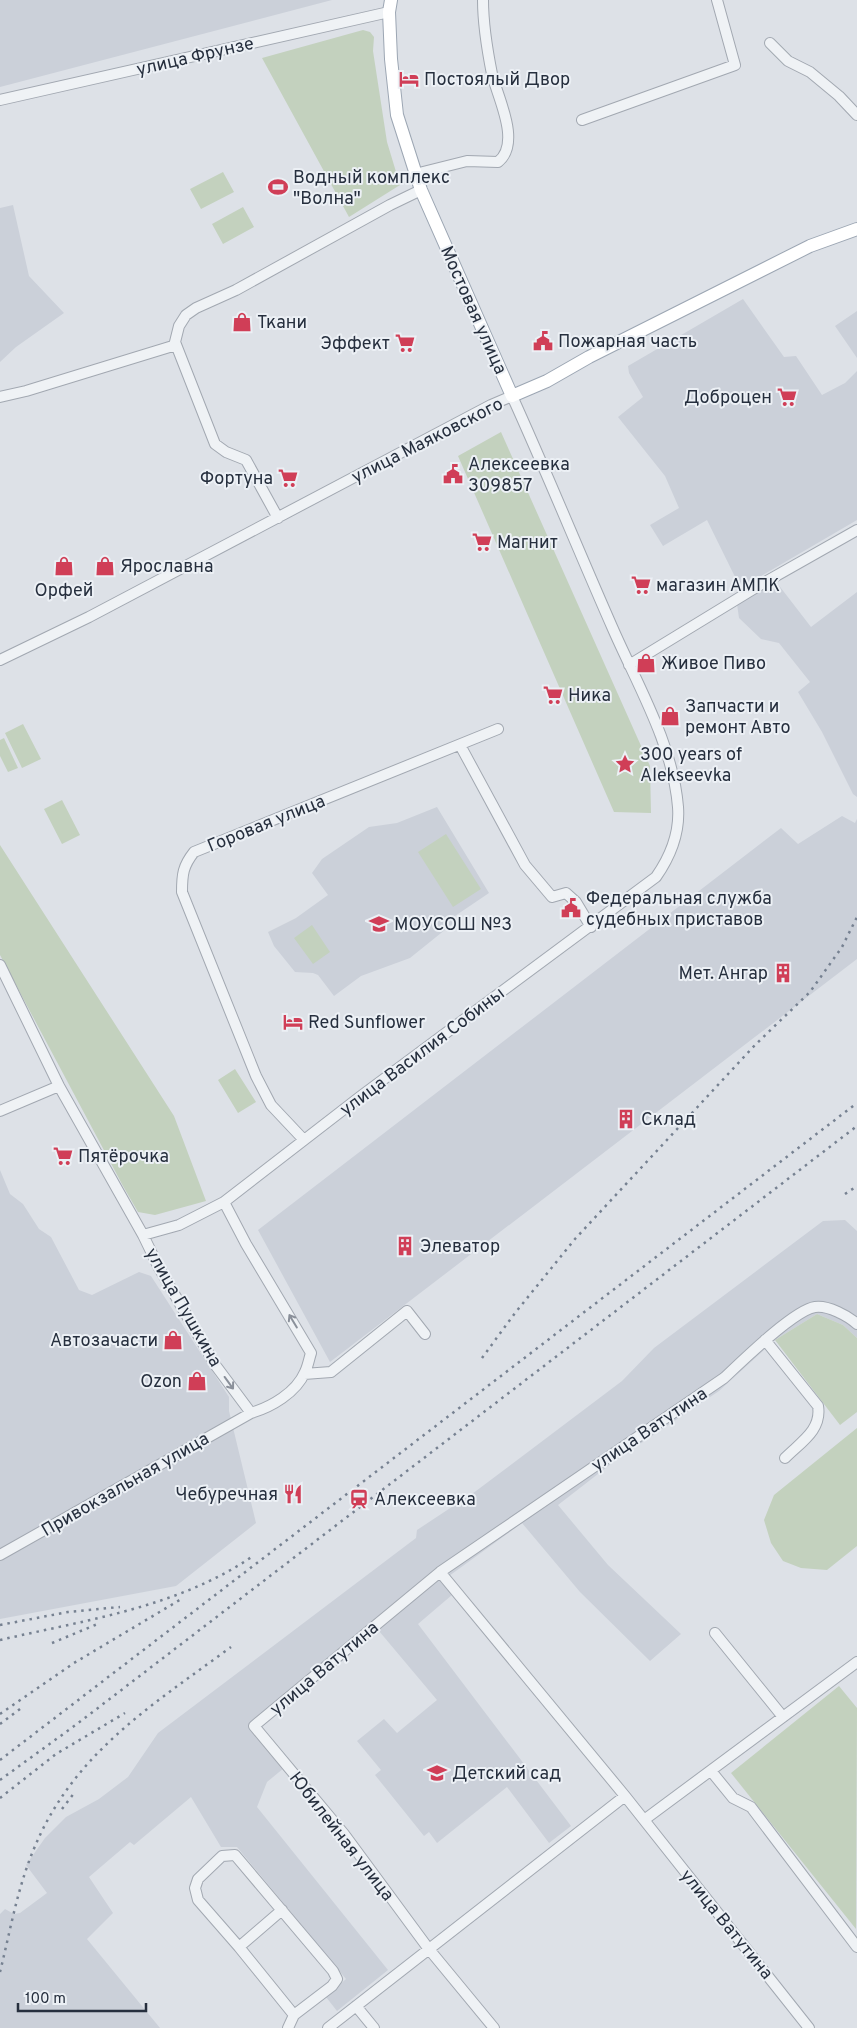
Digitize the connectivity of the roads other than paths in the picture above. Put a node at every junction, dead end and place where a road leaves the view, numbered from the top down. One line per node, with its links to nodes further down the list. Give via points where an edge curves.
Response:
1 (483, 0): 8 (street, via 484,30 491,67 506,114 508,142 504,157 498,162 467,161)
2 (717, 0): 7 (street, via 735,65)
3 (390, 6): 5 (street, улица Фрунзе); 8 (main road, Мостовая улица, via 397,115)
4 (770, 43): 6 (street, via 788,61 810,72 839,96)
5 (0, 100)
6 (857, 115)
7 (582, 120)
8 (415, 174): 9 (main road, Мостовая улица)
9 (421, 190): 11 (street, via 236,290 196,308 182,320); 12 (main road, Мостовая улица)
10 (855, 228): 12 (main road, улица Маяковского, via 810,246)
11 (176, 345): 13 (street); 14 (street, via 215,444 246,460)
12 (512, 396): 14 (street, улица Маяковского); 17 (street, Мостовая улица)
13 (0, 397)
14 (278, 518): 16 (street, улица Маяковского)
15 (857, 530): 17 (street)
16 (0, 660)
17 (629, 665): 20 (street, Мостовая улица, via 660,734)
18 (498, 729): 19 (street, Горовая улица)
19 (460, 745): 21 (street, via 525,865 552,898 566,893 576,902); 25 (street, Горовая улица, via 194,852 186,862 182,892 256,1076 271,1105)
20 (673, 775): 21 (street, улица Василия Собины, via 678,809 674,847 668,860 656,878)
21 (590, 927): 25 (street, улица Василия Собины)
22 (0, 965): 23 (street, улица Пушкина)
23 (59, 1086): 24 (street); 27 (street, улица Пушкина)
24 (0, 1111)
25 (304, 1140): 26 (street, улица Василия Собины)
26 (224, 1202): 27 (street, улица Василия Собины, via 179,1225); 31 (street, one-way to 26, via 311,1353)
27 (143, 1235): 32 (street, улица Пушкина, one-way to 32, via 216,1366)
28 (857, 1324): 30 (street, улица Ватутина, via 846,1315 816,1306 802,1312)
29 (426, 1334): 31 (street, via 407,1311 331,1372)
30 (765, 1340): 33 (street, via 818,1406 820,1417 815,1428); 35 (street, улица Ватутина, via 724,1378)
31 (304, 1374): 32 (street, via 287,1394 264,1409)
32 (251, 1412): 34 (street, Привокзальная улица)
33 (786, 1458)
34 (0, 1555)
35 (440, 1572): 39 (street, улица Ватутина); 41 (street, улица Ватутина)
36 (714, 1633): 38 (street)
37 (857, 1662): 38 (street)
38 (783, 1718): 40 (street)
39 (254, 1726): 46 (street, Юбилейная улица, via 344,1834)
40 (711, 1771): 42 (street); 45 (street, via 733,1798 751,1807)
41 (625, 1796): 42 (street, улица Ватутина); 46 (street)
42 (644, 1820): 53 (street, улица Ватутина)
43 (282, 1910): 44 (street); 44 (street, via 235,1855 222,1856 198,1879 195,1888 198,1900); 48 (street, via 334,1971 337,1979)
44 (239, 1947): 48 (street)
45 (857, 1947)
46 (428, 1948): 47 (street); 52 (street, Юбилейная улица)
47 (356, 2006): 50 (street); 51 (street)
48 (294, 2015): 49 (street)
49 (288, 2028)
50 (328, 2028)
51 (374, 2028)
52 (494, 2028)
53 (810, 2028)

